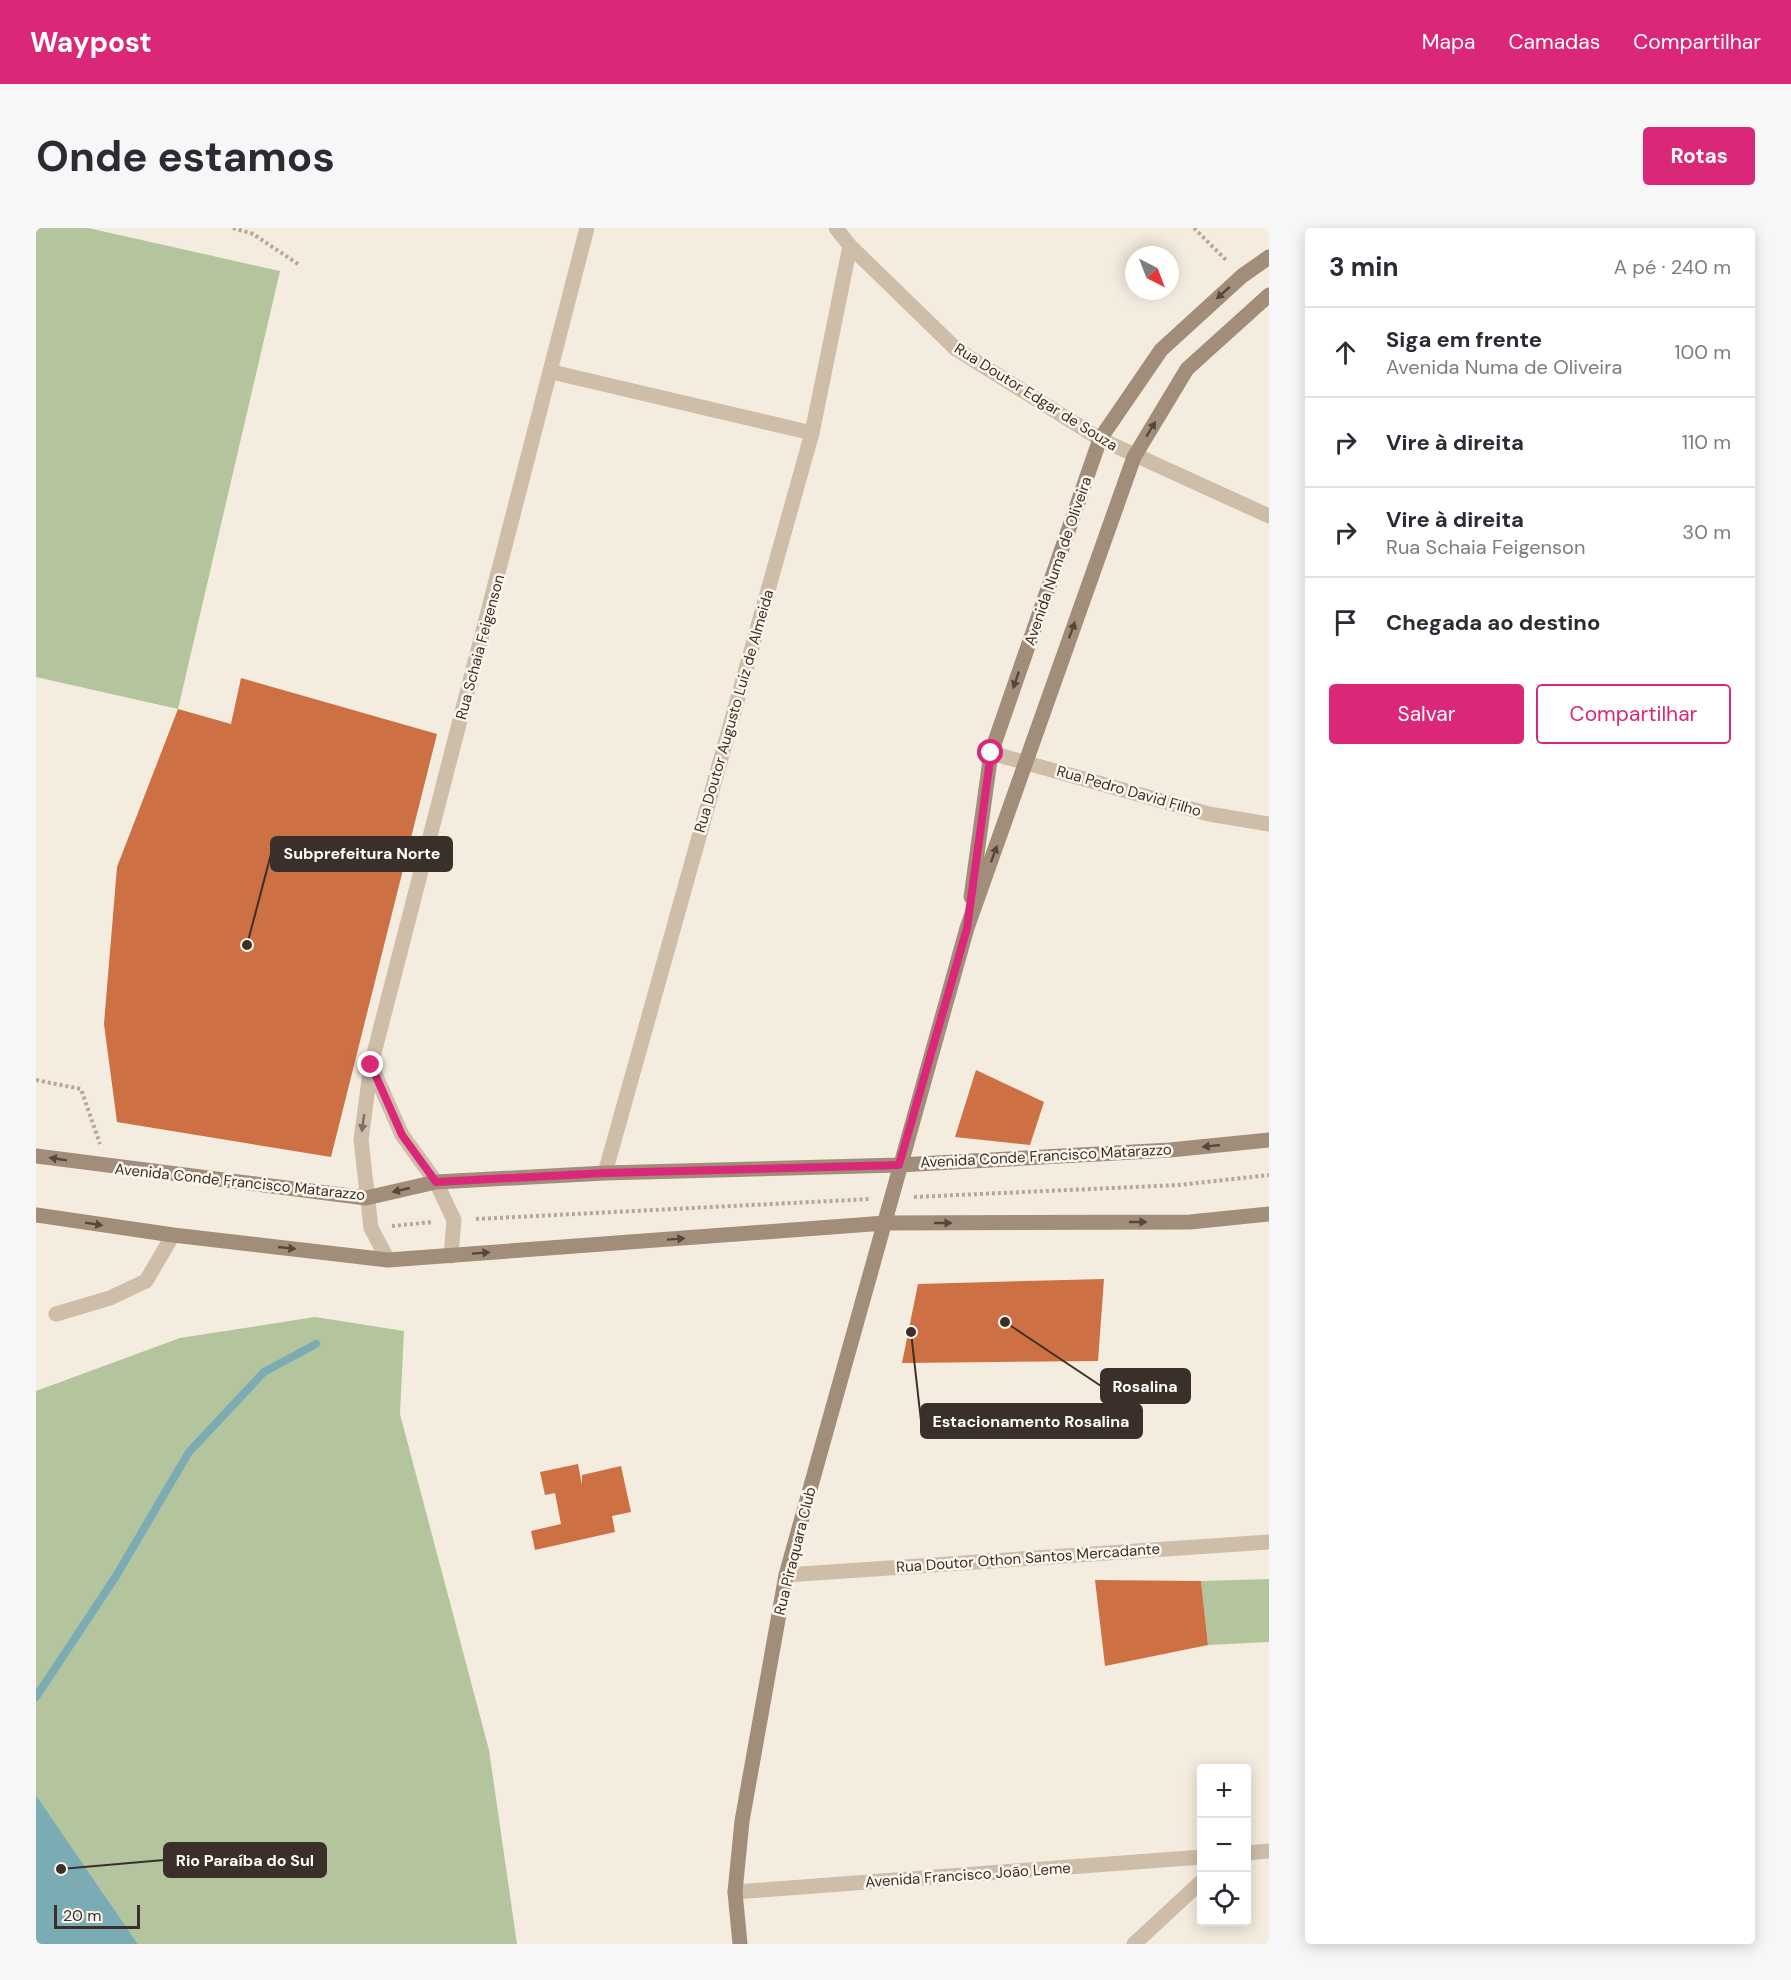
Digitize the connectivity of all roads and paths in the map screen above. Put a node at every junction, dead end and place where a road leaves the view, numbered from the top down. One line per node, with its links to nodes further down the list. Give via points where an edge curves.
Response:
1 (233, 228): 7 (path, via 253,234)
2 (587, 228): 10 (street, Rua Schaia Feigenson)
3 (837, 228): 5 (street, Rua Doutor Edgar de Souza)
4 (1194, 228): 8 (path)
5 (850, 246): 11 (street, Rua Doutor Augusto Luiz de Almeida); 12 (street, Rua Doutor Edgar de Souza, via 956,349)
6 (1269, 257): 8 (main road, Avenida Numa de Oliveira)
7 (298, 264)
8 (1242, 276): 12 (main road, Avenida Numa de Oliveira, one-way to 12, via 1161,350)
9 (1269, 296): 13 (main road, Avenida Numa de Oliveira, one-way to 9, via 1187,369)
10 (552, 372): 11 (street); 19 (street, Rua Schaia Feigenson)
11 (812, 433): 25 (street, Rua Doutor Augusto Luiz de Almeida)
12 (1100, 439): 13 (street, Rua Doutor Edgar de Souza); 15 (main road, Avenida Numa de Oliveira, one-way to 15)
13 (1134, 457): 14 (street, Rua Doutor Edgar de Souza); 16 (main road, Avenida Numa de Oliveira, one-way to 13)
14 (1269, 516)
15 (991, 753): 16 (street, Rua Pedro David Filho); 18 (main road, Avenida Numa de Oliveira)
16 (1025, 761): 17 (street, Rua Pedro David Filho, via 1209,814); 18 (main road, Avenida Numa de Oliveira, one-way to 16, via 1014,802)
17 (1269, 824)
18 (967, 928): 23 (main road, Avenida Numa de Oliveira)
19 (371, 1065): 27 (street, via 402,1135); 28 (street, Rua Schaia Feigenson, one-way to 28, via 361,1140)
20 (36, 1080): 24 (path, via 81,1089)
21 (1269, 1140): 23 (main road, Avenida Conde Francisco Matarazzo, one-way to 23)
22 (36, 1156): 24 (main road, Avenida Conde Francisco Matarazzo, one-way to 22)
23 (899, 1165): 25 (main road, Avenida Conde Francisco Matarazzo); 29 (main road, Rua Piraquara Club)
24 (108, 1167): 28 (main road, Avenida Conde Francisco Matarazzo)
25 (605, 1173): 27 (main road, Avenida Conde Francisco Matarazzo)
26 (1269, 1175): 29 (path, via 1179,1185)
27 (436, 1182): 28 (main road, Avenida Conde Francisco Matarazzo, one-way to 28); 32 (street)
28 (366, 1198): 34 (street, Rua Schaia Feigenson)
29 (891, 1198): 32 (path); 33 (main road, Rua Piraquara Club)
30 (1269, 1214): 33 (main road, one-way to 30, via 1190,1222)
31 (36, 1215): 35 (main road, one-way to 35)
32 (454, 1220): 34 (path); 36 (street)
33 (885, 1223): 36 (main road, one-way to 33); 40 (main road, Rua Piraquara Club)
34 (371, 1228): 37 (street, Rua Schaia Feigenson)
35 (173, 1236): 37 (main road, one-way to 37); 38 (street, via 146,1281 110,1298)
36 (451, 1256): 37 (main road)
37 (388, 1260)
38 (56, 1314)
39 (1269, 1542): 40 (street, Rua Doutor Othon Santos Mercadante)
40 (786, 1575): 45 (main road, Rua Piraquara Club, via 742,1821)
41 (1269, 1851): 42 (street)
42 (1251, 1853)
43 (1197, 1857): 45 (street, Avenida Francisco João Leme)
44 (1197, 1886): 47 (street)
45 (735, 1892): 46 (main road, Rua Piraquara Club)
46 (740, 1944)
47 (1134, 1944)

